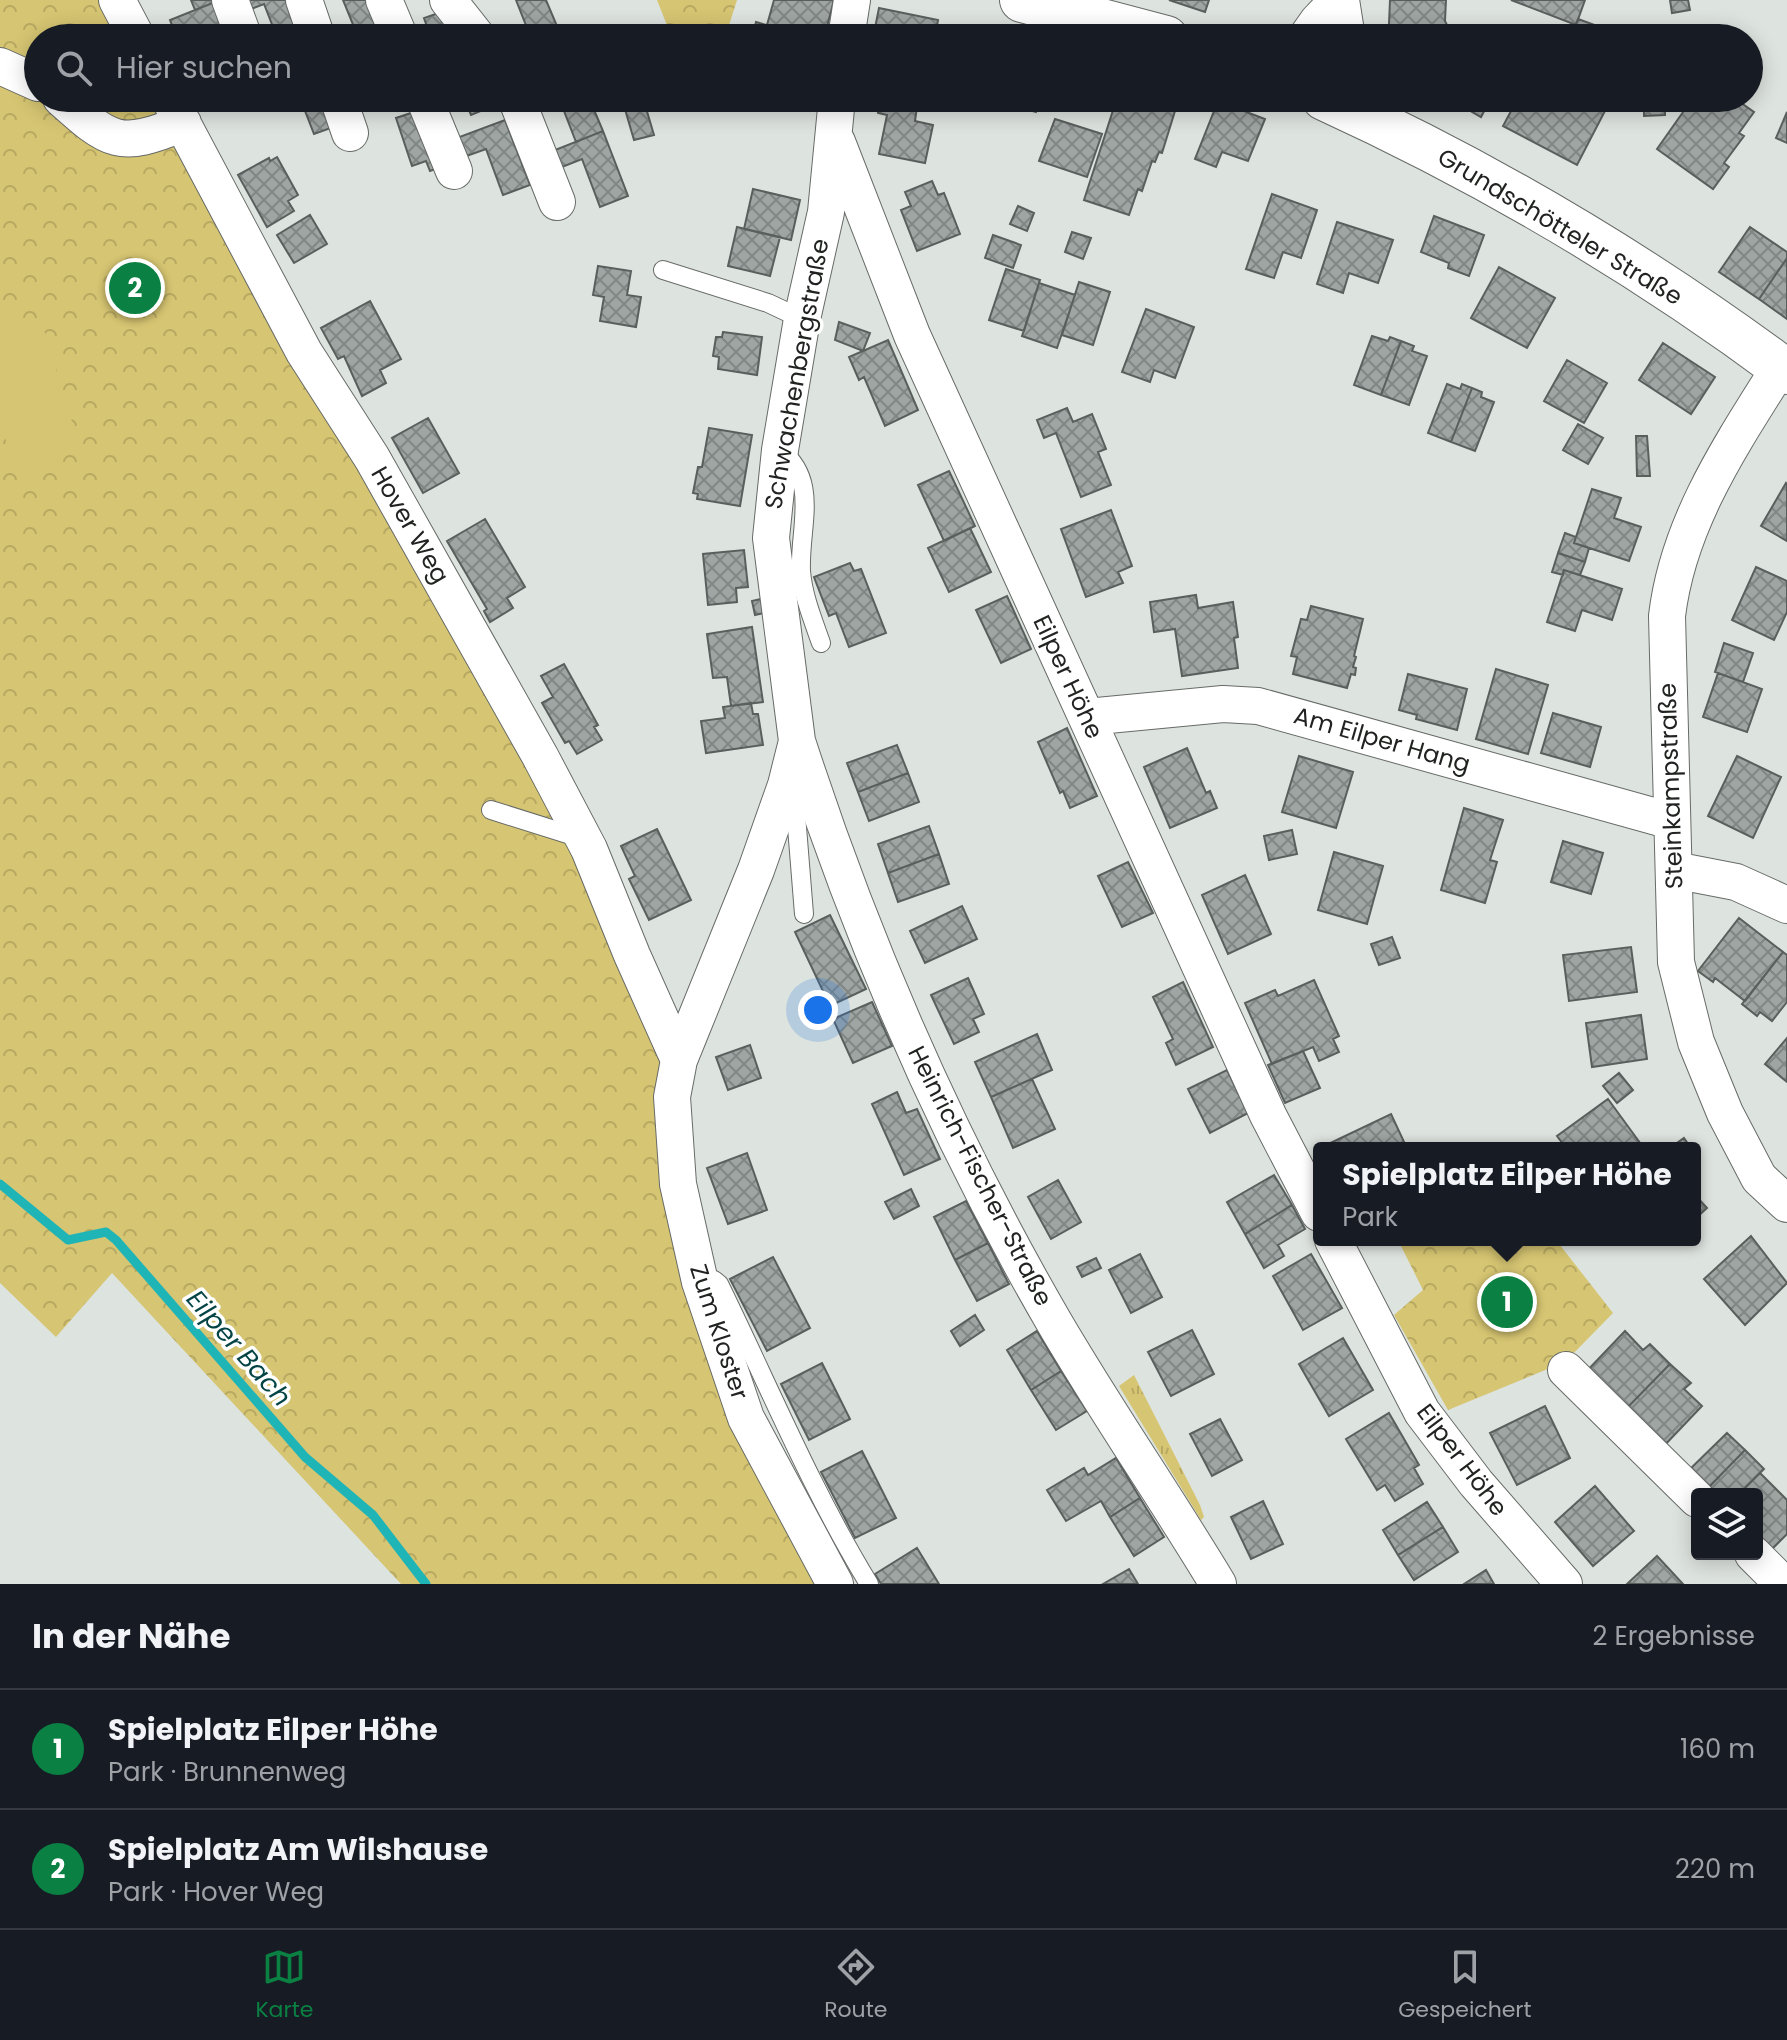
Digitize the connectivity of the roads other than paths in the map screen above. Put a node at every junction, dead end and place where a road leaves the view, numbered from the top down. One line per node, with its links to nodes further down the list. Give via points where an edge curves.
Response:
1 (117, 0): 9 (street)
2 (230, 0): 10 (street)
3 (304, 0): 11 (street)
4 (384, 0): 12 (street)
5 (448, 0): 13 (street)
6 (852, 0): 14 (street)
7 (1022, 0): 15 (main road)
8 (1340, 0): 16 (street); 17 (street)
9 (130, 24)
10 (239, 24)
11 (312, 24)
12 (394, 24)
13 (467, 24)
14 (848, 24)
15 (1113, 24)
16 (1316, 24)
17 (1344, 24)
18 (0, 66): 19 (street)
19 (24, 77)
20 (76, 112): 21 (street, Hover Weg, via 97,131 119,139 149,137)
21 (175, 112)
22 (177, 112): 41 (street, Hover Weg, via 304,352 372,458)
23 (343, 112): 28 (street)
24 (430, 112): 30 (street)
25 (522, 112): 31 (street)
26 (836, 112): 29 (street, Schwachenbergstraße)
27 (1356, 112): 34 (main road, Grundschötteler Straße, via 1512,194 1622,260)
28 (350, 133)
29 (834, 133): 33 (street, Schwachenbergstraße, via 826,212); 37 (street, Eilper Höhe, via 912,335)
30 (454, 171)
31 (557, 202)
32 (663, 270): 33 (lane)
33 (802, 319): 35 (street, Schwachenbergstraße)
34 (1784, 369): 40 (street, Steinkampstraße, via 1702,496 1670,591)
35 (780, 450): 36 (lane, via 792,459 804,482 801,571); 38 (street, Schwachenbergstraße, via 772,563)
36 (821, 643)
37 (1087, 717): 40 (street, Am Eilper Hang, via 1223,704 1258,706); 46 (street, Eilper Höhe, via 1268,1115)
38 (794, 752): 44 (lane); 45 (street, Schwachenbergstraße, via 756,870); 55 (street, Heinrich-Fischer-Straße, via 949,1121 1054,1321)
39 (491, 810): 41 (lane)
40 (1671, 821): 42 (street, Steinkampstraße)
41 (584, 839): 45 (street, Hover Weg)
42 (1674, 870): 43 (street, via 1736,882); 47 (street, Steinkampstraße, via 1676,962 1696,1042 1759,1178)
43 (1787, 905)
44 (804, 914)
45 (679, 1060): 49 (street, Zum Kloster, via 672,1097 678,1184)
46 (1313, 1201)
47 (1787, 1204)
48 (1336, 1246): 56 (street, Eilper Höhe, via 1422,1412)
49 (700, 1282): 53 (street, Zum Kloster, via 746,1418); 54 (lane, via 719,1284)
50 (1566, 1370): 51 (street)
51 (1691, 1493)
52 (1759, 1560): 57 (street)
53 (835, 1584)
54 (869, 1584)
55 (1218, 1584)
56 (1564, 1584)
57 (1783, 1584)

